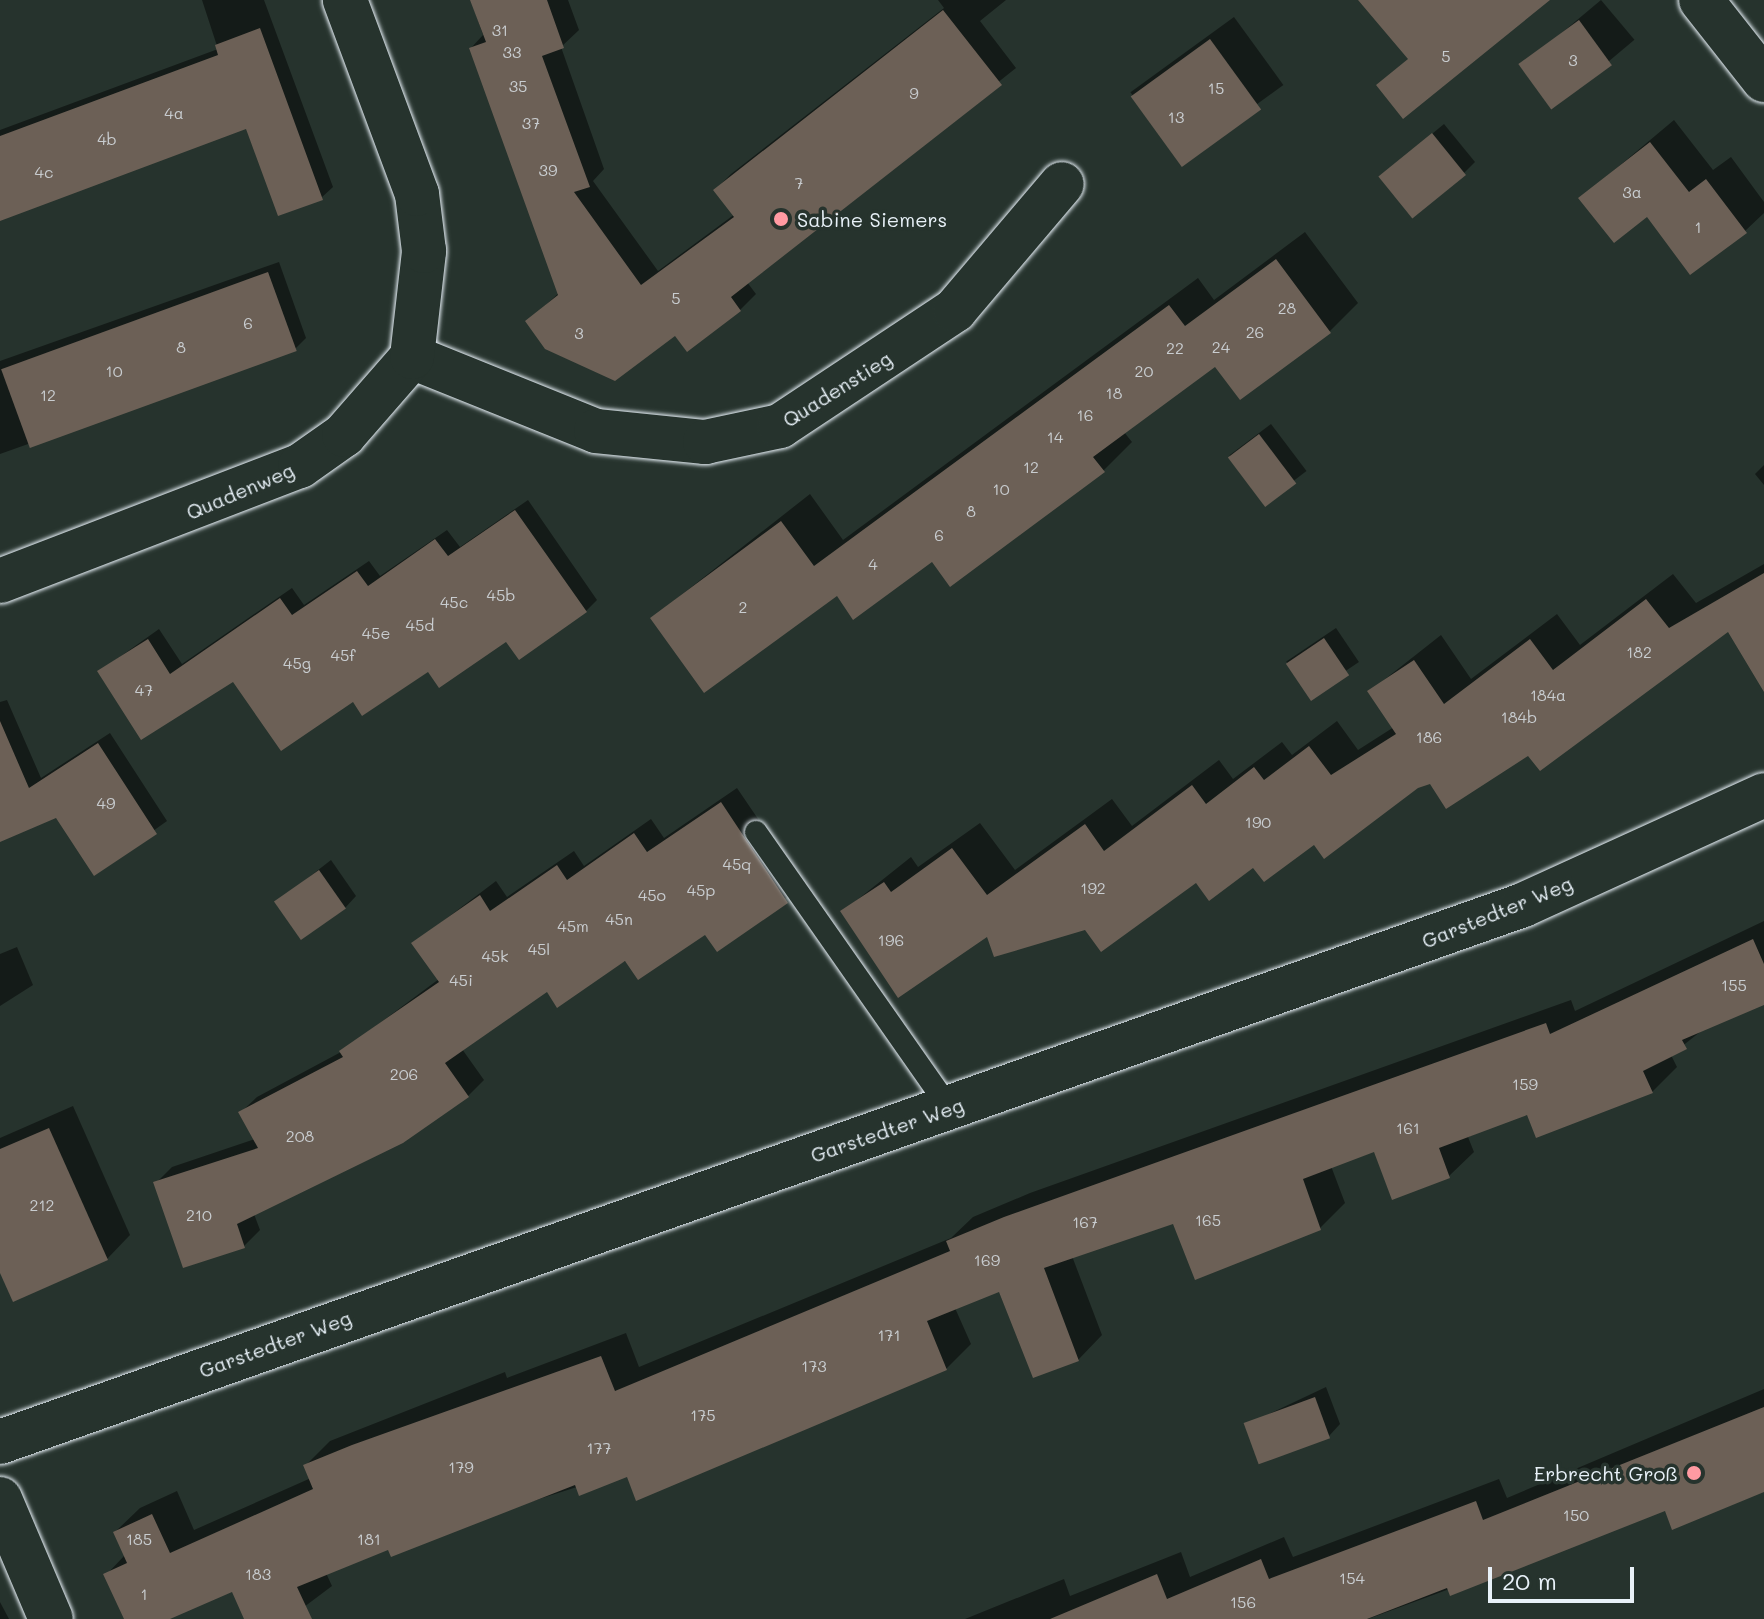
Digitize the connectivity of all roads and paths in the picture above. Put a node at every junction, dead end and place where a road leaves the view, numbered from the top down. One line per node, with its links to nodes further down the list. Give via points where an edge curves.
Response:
1 (345, 0): 5 (main road, via 417,194 424,251)
2 (1701, 0): 3 (main road)
3 (1764, 80)
4 (1062, 184): 5 (main road, Quadenstieg, via 955,310 780,426 705,442 596,431)
5 (412, 357): 6 (main road, Quadenweg, via 344,435 300,466)
6 (0, 581)
7 (1764, 795): 9 (main road, Garstedter Weg, via 1523,905)
8 (756, 832): 9 (lane)
9 (950, 1109): 10 (main road, Garstedter Weg)
10 (0, 1442)
11 (0, 1499): 12 (main road)
12 (51, 1619)

